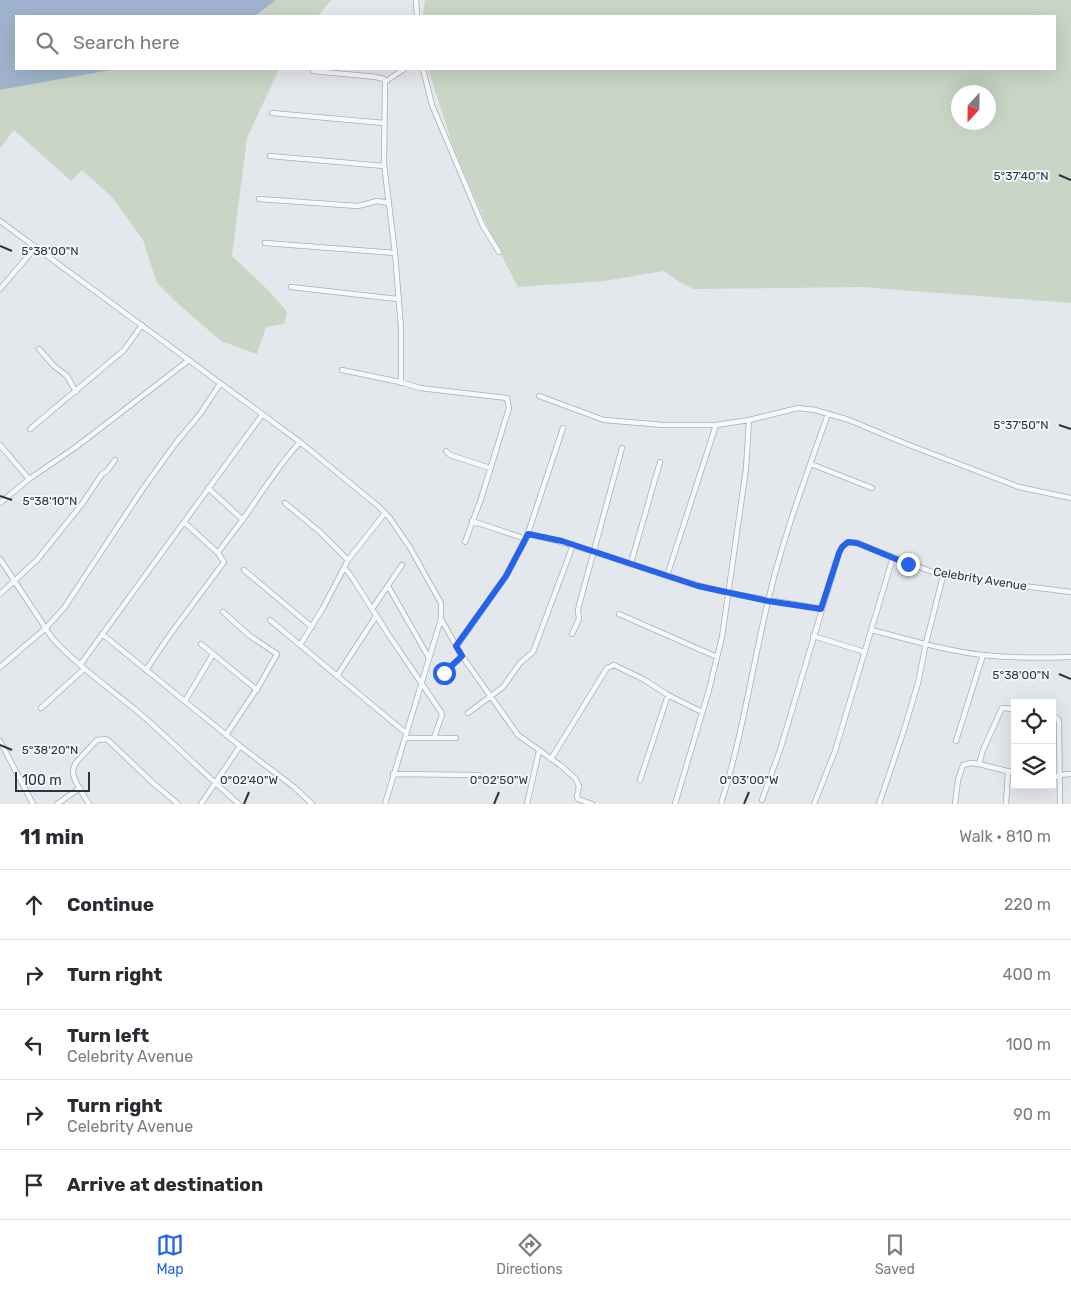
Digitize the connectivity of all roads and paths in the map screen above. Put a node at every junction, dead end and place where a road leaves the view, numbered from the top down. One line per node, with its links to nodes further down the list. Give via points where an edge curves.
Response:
1 (416, 0): 2 (street)
2 (417, 15)
3 (403, 70): 6 (street)
4 (423, 70): 16 (street, via 432,105 483,226)
5 (313, 71): 6 (street, via 376,77)
6 (386, 82): 8 (street)
7 (272, 113): 8 (street)
8 (384, 123): 10 (street)
9 (270, 156): 10 (street)
10 (384, 166): 12 (street)
11 (259, 199): 12 (street, via 358,206 377,201)
12 (388, 203): 17 (street)
13 (0, 221): 15 (street)
14 (265, 243): 17 (street)
15 (36, 247): 19 (street); 21 (street)
16 (499, 252)
17 (395, 253): 20 (street)
18 (292, 287): 20 (street)
19 (0, 289)
20 (397, 299): 25 (street)
21 (142, 326): 23 (street); 27 (street, via 124,350)
22 (39, 349): 27 (street, via 66,376)
23 (189, 360): 26 (street); 45 (street)
24 (342, 370): 25 (street)
25 (402, 383): 44 (street, via 434,391 507,398 510,408)
26 (220, 384): 30 (street); 84 (street, via 142,490 64,608)
27 (76, 392): 34 (street)
28 (540, 396): 32 (street, via 604,420)
29 (828, 414): 31 (street, via 798,408); 43 (street); 48 (street, via 1019,487)
30 (262, 415): 35 (street); 46 (street)
31 (749, 420): 32 (street); 72 (street, via 746,469)
32 (716, 425): 68 (street)
33 (563, 428): 55 (street)
34 (30, 429)
35 (300, 442): 51 (street); 52 (street, via 264,486)
36 (0, 445): 39 (street)
37 (622, 448): 59 (street)
38 (446, 450): 44 (street, via 450,455)
39 (5, 451): 40 (street); 45 (street)
40 (0, 455)
41 (116, 460): 70 (street)
42 (660, 462): 64 (street)
43 (811, 464): 47 (street); 75 (street, via 787,531)
44 (490, 468): 53 (street)
45 (29, 479): 49 (street)
46 (208, 488): 52 (street); 54 (street)
47 (872, 488)
48 (1071, 498)
49 (0, 503)
50 (285, 503): 63 (street)
51 (385, 513): 63 (street); 81 (street, via 409,546 441,603)
52 (243, 520): 60 (street)
53 (472, 521): 56 (street); 57 (street)
54 (184, 522): 60 (street); 86 (street)
55 (528, 534): 56 (street); 58 (street)
56 (526, 540): 92 (street, via 506,576)
57 (465, 542)
58 (573, 545): 59 (street); 109 (street, via 533,652 520,663 503,687)
59 (594, 552): 64 (street); 87 (street, via 578,610 579,619)
60 (218, 553): 103 (street, via 224,562)
61 (893, 558): 69 (street, Celebrity Avenue); 77 (street, Celebrity Avenue, via 857,543 844,544); 85 (street)
62 (0, 559): 70 (street)
63 (348, 560): 66 (street)
64 (631, 563): 68 (street)
65 (402, 565): 71 (street)
66 (345, 568): 76 (street); 83 (street)
67 (244, 570): 83 (street)
68 (667, 576): 72 (street)
69 (943, 576): 73 (street, Celebrity Avenue); 89 (street)
70 (16, 581): 74 (street); 84 (street)
71 (388, 586): 76 (street); 99 (street)
72 (729, 592): 75 (street); 97 (street)
73 (1071, 592)
74 (0, 594)
75 (768, 601): 77 (street); 148 (street, via 744,717)
76 (372, 609): 80 (street)
77 (821, 609): 88 (street)
78 (223, 612): 107 (street, via 277,654)
79 (620, 614): 97 (street)
80 (376, 616): 105 (street); 106 (street)
81 (442, 619): 92 (street); 99 (street)
82 (270, 620): 91 (street)
83 (312, 627): 91 (street)
84 (46, 628): 100 (street); 101 (street)
85 (871, 630): 89 (street); 93 (street)
86 (102, 634): 100 (street); 103 (street)
87 (572, 634)
88 (813, 636): 93 (street); 136 (street)
89 (926, 643): 95 (street); 150 (street, via 918,683)
90 (201, 644): 94 (street)
91 (300, 645): 105 (street)
92 (456, 646): 96 (street)
93 (865, 652): 149 (street, via 835,751)
94 (213, 654): 107 (street); 110 (street)
95 (983, 655): 98 (street); 121 (street)
96 (462, 656): 104 (street); 109 (street)
97 (718, 657): 113 (street)
98 (1071, 657)
99 (429, 658): 106 (street)
100 (80, 665): 102 (street)
101 (0, 667)
102 (84, 669): 111 (street); 134 (street, via 138,712)
103 (146, 670): 110 (street)
104 (444, 673)
105 (337, 676): 117 (street)
106 (421, 685): 117 (street); 118 (street, via 442,715)
107 (257, 690): 116 (street)
108 (668, 695): 113 (street); 124 (street, via 643,679 617,666 610,666); 133 (street)
109 (490, 696): 114 (street); 123 (street, via 518,735)
110 (185, 701): 116 (street)
111 (42, 708)
112 (1011, 709): 125 (street, via 1002,708)
113 (702, 712): 147 (street)
114 (468, 713)
115 (1056, 718): 131 (street, via 1059,721)
116 (226, 735): 122 (street)
117 (405, 736): 118 (street); 128 (street)
118 (434, 738): 119 (street)
119 (456, 738)
120 (0, 740): 137 (street)
121 (956, 741)
122 (240, 746): 134 (street); 143 (street)
123 (539, 751): 124 (street); 145 (street)
124 (551, 759): 146 (street, via 577,781 579,800)
125 (980, 764): 126 (street); 151 (street, via 963,765)
126 (1008, 772): 127 (street); 152 (street)
127 (1011, 772)
128 (393, 774): 130 (street); 144 (street)
129 (1071, 774): 131 (street)
130 (478, 775)
131 (1059, 775): 132 (street); 153 (street)
132 (1056, 777)
133 (640, 780)
134 (216, 784): 141 (street); 142 (street)
135 (80, 788): 138 (street); 139 (street); 140 (street, via 73,777 74,764 97,740 106,739)
136 (762, 800)
137 (33, 804)
138 (58, 804)
139 (90, 804)
140 (178, 804)
141 (201, 804)
142 (240, 804)
143 (312, 804)
144 (385, 804)
145 (527, 804)
146 (592, 804)
147 (676, 804)
148 (721, 804)
149 (814, 804)
150 (879, 804)
151 (955, 804)
152 (1006, 804)
153 (1060, 804)

